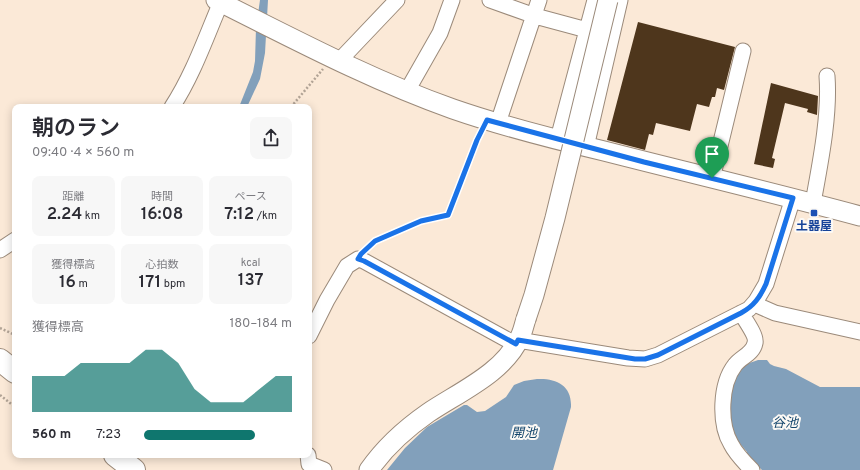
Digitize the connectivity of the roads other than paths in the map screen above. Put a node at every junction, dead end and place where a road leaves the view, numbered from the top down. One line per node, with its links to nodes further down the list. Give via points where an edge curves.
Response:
1 (397, 0): 12 (street)
2 (452, 0): 14 (street, via 440,33)
3 (490, 0): 9 (street)
4 (539, 0): 9 (street)
5 (595, 0): 10 (street)
6 (608, 0): 29 (street, bridge, via 556,218)
7 (620, 0): 18 (street)
8 (218, 1): 12 (street); 15 (street, via 208,34)
9 (534, 16): 10 (street); 16 (street)
10 (587, 30): 17 (street)
11 (743, 51): 19 (street)
12 (336, 60): 14 (street)
13 (827, 76): 21 (street, via 822,152)
14 (407, 91): 16 (street)
15 (174, 104)
16 (493, 122): 17 (street)
17 (558, 139): 18 (street)
18 (586, 147): 19 (street)
19 (712, 178): 20 (street)
20 (793, 198): 21 (street); 25 (street, via 766,284)
21 (813, 203): 22 (street)
22 (860, 216)
23 (12, 242): 24 (street)
24 (0, 250)
25 (756, 302): 26 (street); 28 (street, via 775,313)
26 (741, 313): 29 (street, via 658,355 645,359); 37 (street, via 756,342 750,353 736,363 729,374 723,411 725,430 730,443)
27 (312, 330): 29 (street, via 347,266 358,259)
28 (860, 332)
29 (517, 342): 36 (street, via 490,373 401,433)
30 (0, 360): 31 (highway)
31 (12, 370)
32 (119, 458): 34 (highway)
33 (308, 458): 35 (street, via 309,464)
34 (134, 470)
35 (324, 470)
36 (369, 470)
37 (752, 470)

